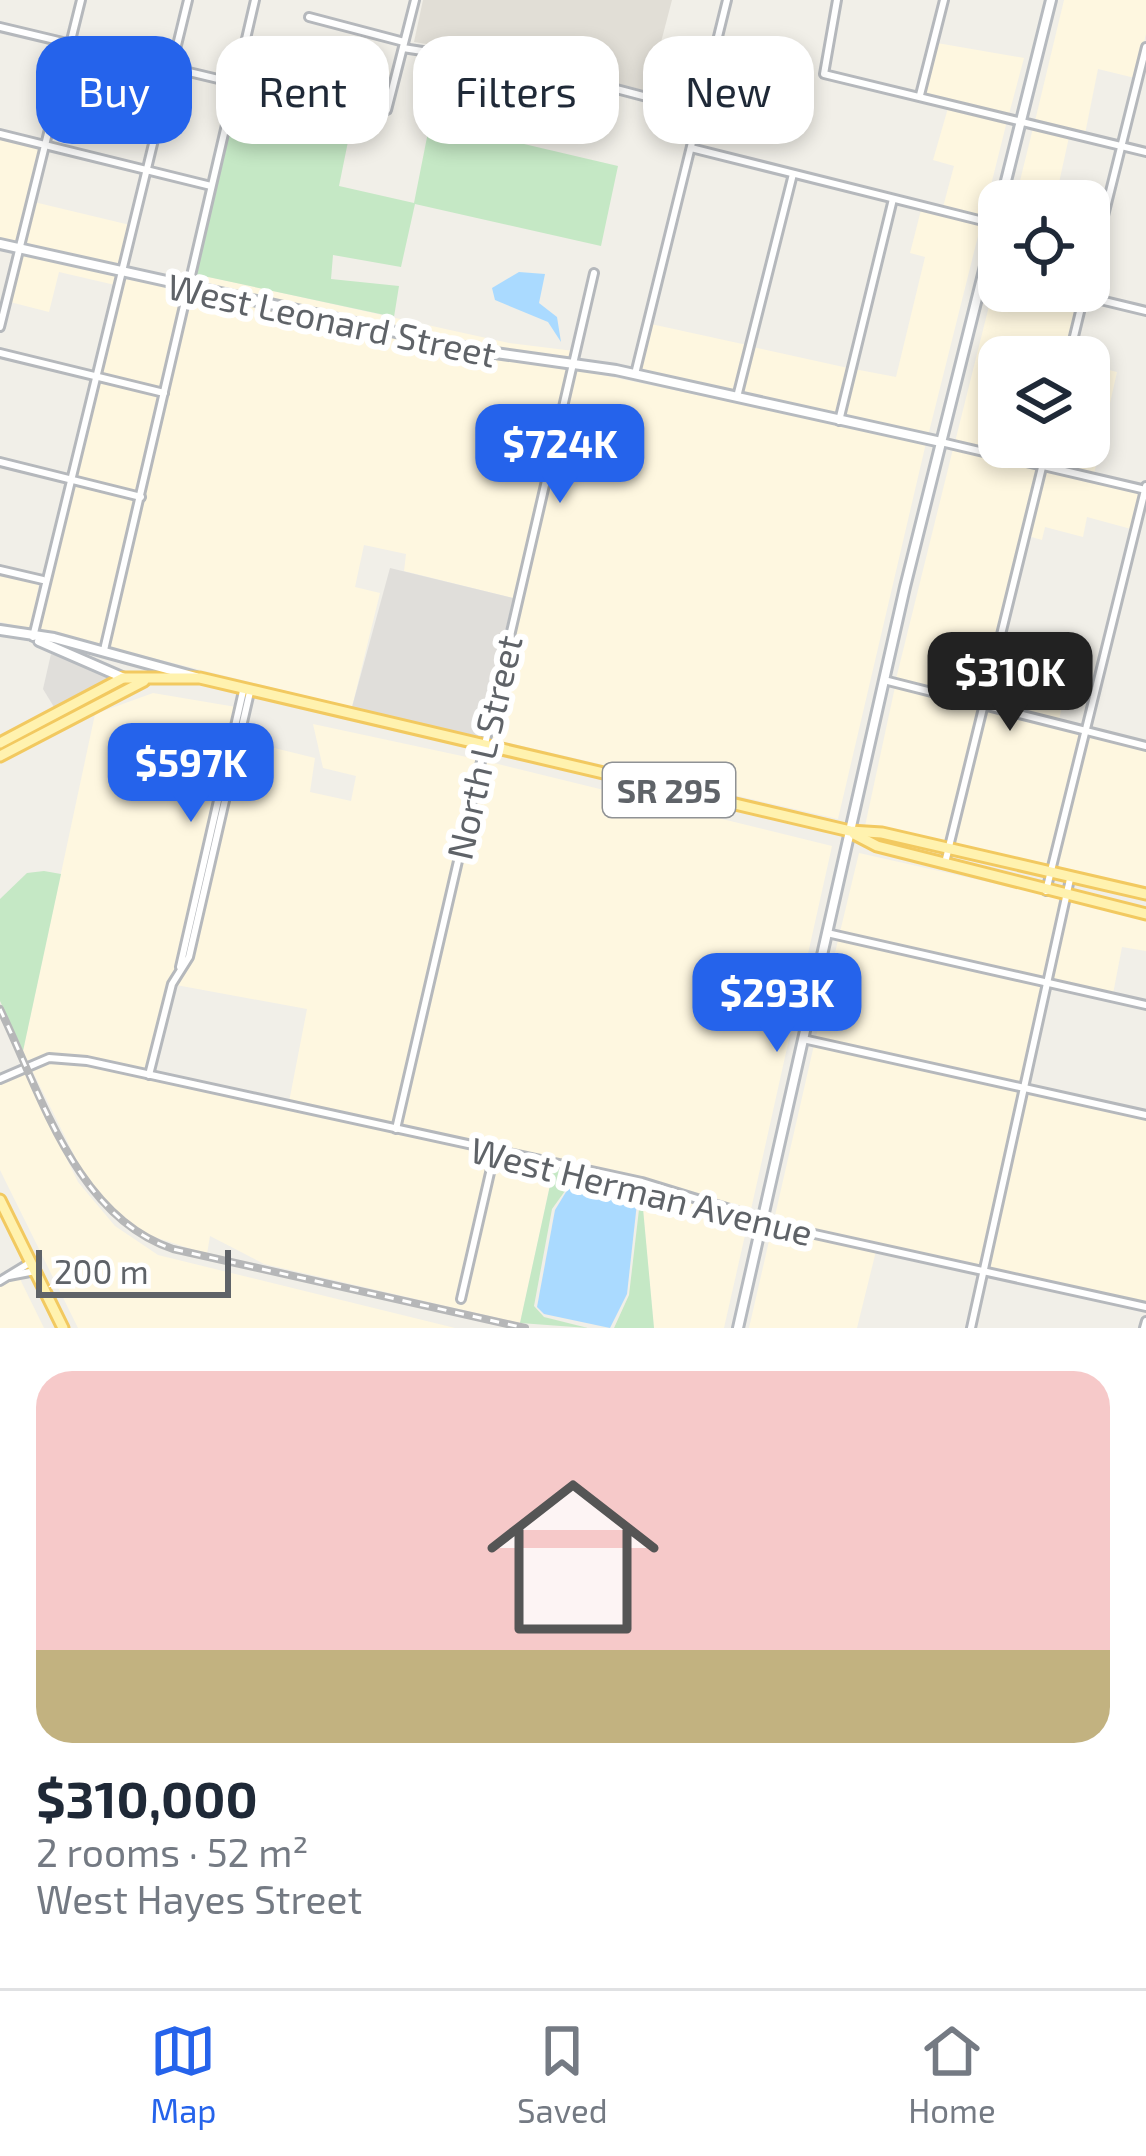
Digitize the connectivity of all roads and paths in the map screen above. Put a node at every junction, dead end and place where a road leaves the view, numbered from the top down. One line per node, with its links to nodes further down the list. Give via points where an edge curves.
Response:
1 (81, 0): 12 (street)
2 (188, 0): 13 (street)
3 (255, 0): 14 (street)
4 (416, 0): 16 (street)
5 (728, 0): 15 (street)
6 (837, 0): 19 (street, via 822,73)
7 (944, 0): 19 (street)
8 (1051, 0): 21 (main road)
9 (309, 16): 16 (street)
10 (0, 27): 11 (street)
11 (39, 36)
12 (72, 36)
13 (179, 36)
14 (246, 36)
15 (719, 36)
16 (404, 45): 18 (street); 20 (street)
17 (1146, 47): 27 (street)
18 (643, 96)
19 (920, 97): 21 (street)
20 (389, 102)
21 (1021, 121): 27 (street); 32 (main road)
22 (0, 134): 26 (street)
23 (152, 144): 30 (street)
24 (221, 144): 33 (street)
25 (693, 144): 28 (street)
26 (45, 145): 30 (street); 38 (street)
27 (1121, 146): 29 (street); 34 (street)
28 (692, 148): 31 (street); 48 (street)
29 (1146, 152)
30 (146, 168): 33 (street); 40 (street)
31 (793, 174): 35 (street); 51 (street)
32 (1006, 180)
33 (212, 186): 41 (street)
34 (1110, 191)
35 (893, 199): 36 (street); 52 (street)
36 (978, 220)
37 (0, 244): 38 (main road, West Leonard Street)
38 (19, 249): 40 (main road, West Leonard Street); 45 (street)
39 (594, 272): 47 (street)
40 (122, 274): 41 (main road, West Leonard Street); 49 (street)
41 (189, 285): 47 (main road, West Leonard Street); 50 (street)
42 (978, 295): 53 (main road)
43 (1110, 301): 44 (street)
44 (1146, 311)
45 (0, 328)
46 (0, 353): 49 (street)
47 (572, 365): 48 (main road, West Leonard Street); 76 (street, North L Street)
48 (635, 374): 51 (main road, West Leonard Street)
49 (94, 376): 50 (street); 58 (street)
50 (164, 393): 60 (street)
51 (736, 398): 52 (main road, West Leonard Street)
52 (838, 421): 53 (main road, West Leonard Street)
53 (941, 442): 54 (street); 69 (main road)
54 (978, 451)
55 (0, 462): 58 (street)
56 (1042, 468): 72 (street)
57 (1051, 468): 59 (street)
58 (68, 479): 60 (street); 62 (street)
59 (1146, 489): 73 (street)
60 (141, 496): 65 (street)
61 (0, 570): 62 (street)
62 (44, 580): 64 (street)
63 (0, 630): 64 (main road)
64 (33, 637): 65 (main road); 67 (main road)
65 (104, 650): 68 (main road)
66 (154, 677): 67 (main road, SR 295); 68 (main road, SR 295); 70 (main road, SR 295)
67 (123, 678): 70 (main road); 74 (main road, SR 295)
68 (200, 678): 71 (main road, SR 295)
69 (884, 680): 72 (street); 78 (main road)
70 (137, 684): 77 (main road, SR 295)
71 (246, 692): 76 (main road, SR 295); 91 (street, via 199,919)
72 (983, 705): 73 (street); 79 (street)
73 (1085, 730): 75 (street); 81 (street)
74 (0, 742)
75 (1146, 746)
76 (482, 747): 78 (main road, SR 295); 95 (street, North L Street)
77 (0, 756)
78 (850, 831): 79 (main road, SR 295); 80 (main road, SR 295); 87 (main road)
79 (947, 849): 80 (street); 81 (main road, SR 295)
80 (945, 864): 83 (main road, SR 295)
81 (1050, 874): 82 (main road, SR 295); 83 (street)
82 (1070, 879): 84 (main road, SR 295); 85 (street)
83 (1046, 891): 85 (main road, SR 295)
84 (1146, 894)
85 (1068, 896): 86 (main road, SR 295); 88 (street)
86 (1146, 914)
87 (827, 933): 88 (street); 90 (main road)
88 (1048, 983): 89 (street); 93 (street)
89 (1146, 1005)
90 (803, 1039): 93 (street); 98 (main road)
91 (149, 1075): 92 (street, West Herman Avenue, via 56,1057); 95 (street, West Herman Avenue)
92 (0, 1078)
93 (1024, 1087): 94 (street); 100 (street)
94 (1146, 1115)
95 (396, 1129): 96 (street, West Herman Avenue)
96 (495, 1151): 98 (street, West Herman Avenue, via 642,1182); 102 (street)
97 (0, 1200): 99 (main road)
98 (762, 1221): 100 (street, West Herman Avenue); 105 (main road)
99 (33, 1267): 101 (street); 104 (main road)
100 (983, 1270): 103 (street, West Herman Avenue); 106 (street)
101 (0, 1281)
102 (461, 1299)
103 (1146, 1307)
104 (63, 1328)
105 (738, 1328)
106 (971, 1328)

